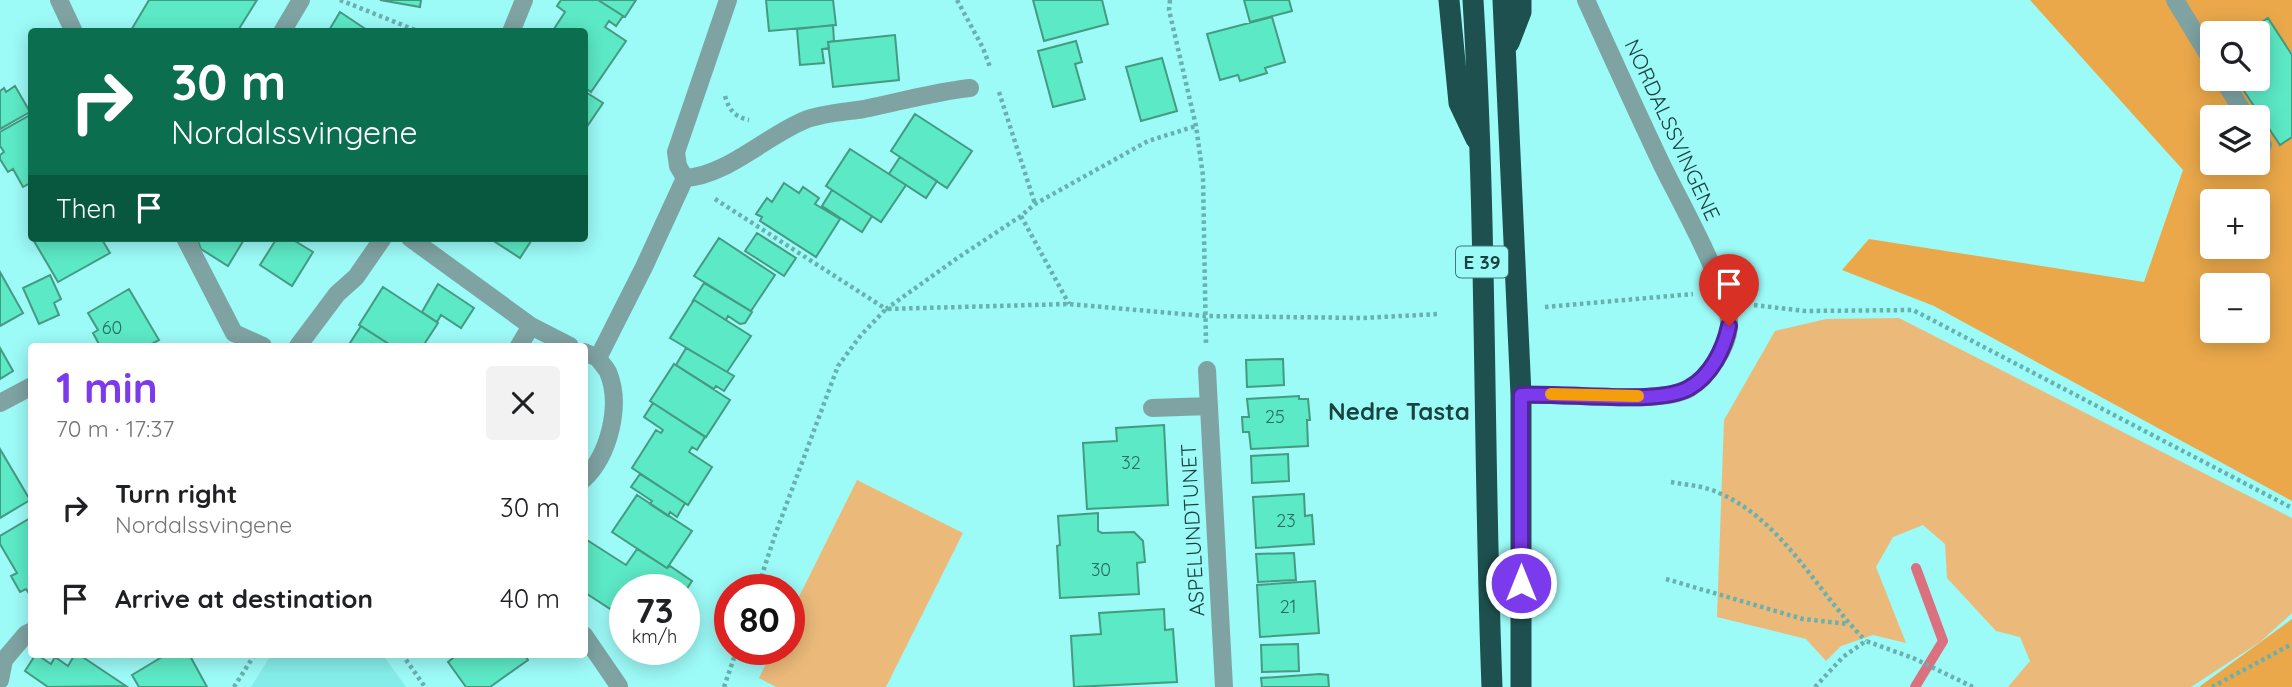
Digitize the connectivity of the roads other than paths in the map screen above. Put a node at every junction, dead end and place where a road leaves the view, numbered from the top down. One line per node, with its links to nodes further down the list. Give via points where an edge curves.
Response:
1 (59, 0): 11 (street)
2 (301, 0): 12 (street)
3 (524, 0): 13 (street)
4 (729, 0): 18 (street, via 676,152)
5 (1449, 0): 17 (highway, E 39, via 1459,103)
6 (1473, 0): 17 (highway, E 39)
7 (1503, 0): 15 (highway, E 39)
8 (1521, 0): 15 (highway, E 39)
9 (1586, 0): 30 (street, NORDALSSVINGENE, via 1710,263 1726,301 1729,326 1712,367 1690,388 1665,397)
10 (2175, 0): 14 (street)
11 (72, 28)
12 (284, 28)
13 (513, 28)
14 (2200, 41)
15 (1505, 55): 30 (highway, E 39)
16 (970, 88): 18 (street, via 806,120 712,173)
17 (1480, 148): 40 (highway, E 39)
18 (685, 178): 27 (street, via 644,267)
19 (187, 242): 23 (street, via 234,333)
20 (380, 242): 24 (street)
21 (416, 242): 22 (street)
22 (531, 326): 25 (street); 26 (street)
23 (256, 343)
24 (301, 343)
25 (521, 343)
26 (564, 343)
27 (592, 355): 34 (street, via 608,374 613,399 611,429)
28 (1207, 370): 32 (street, ASPELUNDTUNET)
29 (28, 388): 31 (street)
30 (1521, 395): 41 (highway, E 39)
31 (0, 403)
32 (1209, 406): 33 (street); 39 (street, ASPELUNDTUNET)
33 (1152, 408)
34 (588, 473)
35 (28, 633): 37 (street, via 4,660)
36 (588, 641): 38 (street)
37 (4, 680)
38 (619, 686)
39 (1224, 687)
40 (1492, 687)
41 (1521, 687)

